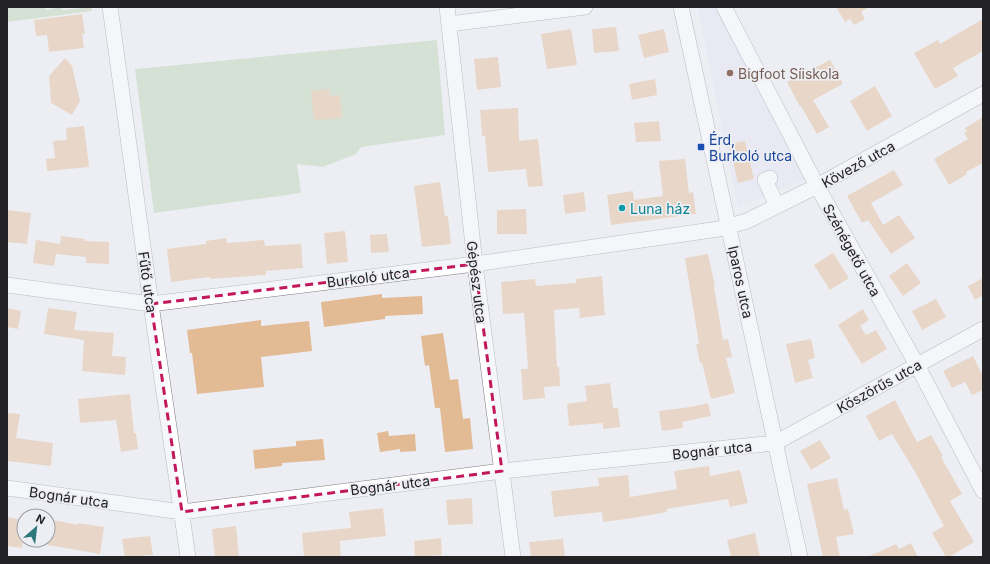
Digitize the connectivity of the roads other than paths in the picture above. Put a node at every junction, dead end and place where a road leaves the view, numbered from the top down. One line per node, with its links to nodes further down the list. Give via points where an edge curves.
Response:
1 (110, 7): 14 (street, Fűtő utca)
2 (446, 7): 6 (street, Gépész utca)
3 (585, 7): 6 (street)
4 (681, 7): 11 (street, Iparos utca)
5 (724, 7): 9 (street, Szénégető utca)
6 (449, 24): 12 (street, Gépész utca)
7 (983, 94): 9 (street, Kövező utca)
8 (770, 178): 10 (street, via 765,180)
9 (817, 186): 10 (street, Kövező utca); 16 (street, Szénégető utca)
10 (777, 206): 11 (street, Kövező utca)
11 (729, 227): 12 (street, Burkoló utca); 17 (street, Iparos utca)
12 (475, 264): 14 (street, Burkoló utca); 18 (street, Gépész utca)
13 (7, 285): 14 (street, Burkoló utca)
14 (151, 304): 21 (street, Fűtő utca)
15 (983, 329): 16 (street, Köszörűs utca)
16 (917, 365): 17 (street, Köszörűs utca); 20 (street, Szénégető utca)
17 (775, 443): 18 (street, Bognár utca); 24 (street, Iparos utca)
18 (502, 471): 21 (street, Bognár utca); 23 (street, Gépész utca)
19 (7, 488): 21 (street, Bognár utca)
20 (983, 491)
21 (182, 512): 22 (street, Fűtő utca)
22 (188, 557)
23 (513, 557)
24 (800, 557)

